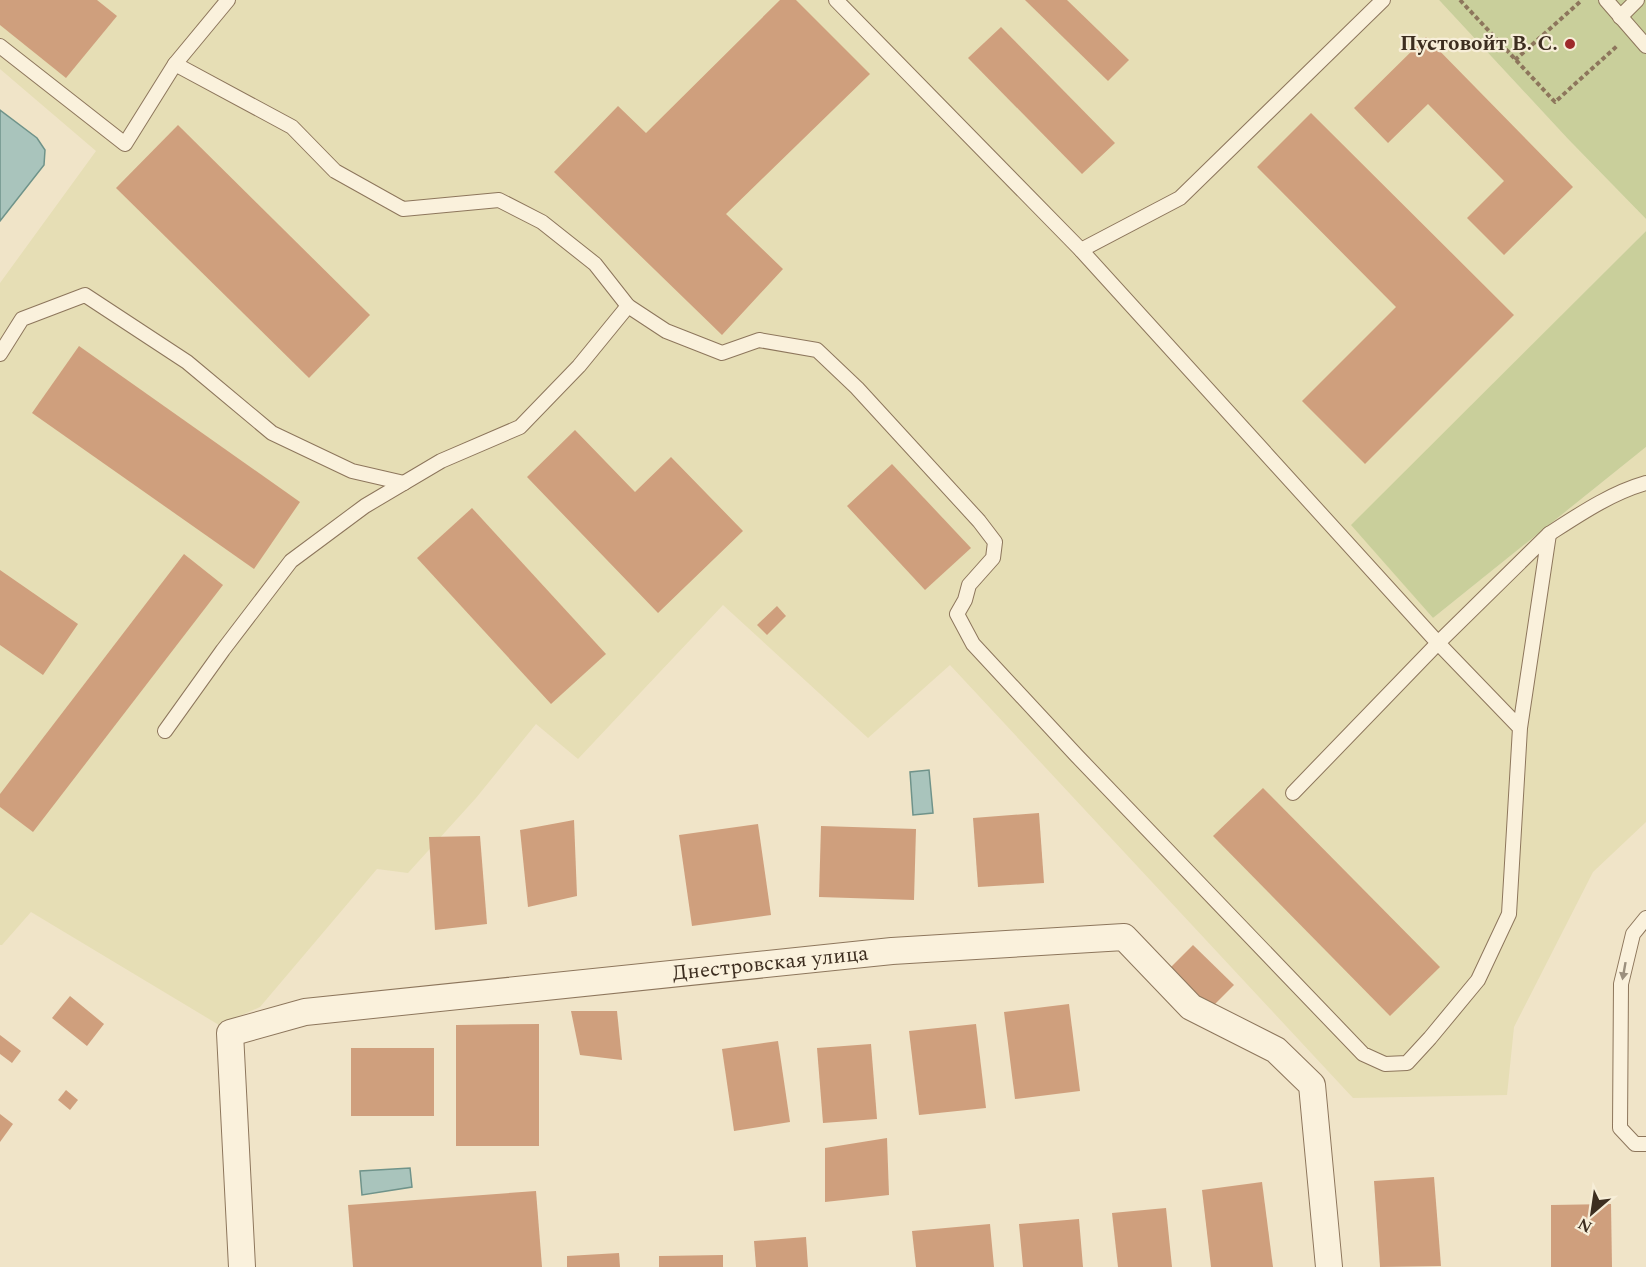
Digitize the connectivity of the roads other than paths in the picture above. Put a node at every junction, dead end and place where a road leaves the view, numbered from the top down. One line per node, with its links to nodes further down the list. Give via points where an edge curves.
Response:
1 (228, 0): 9 (lane)
2 (837, 0): 10 (lane)
3 (1383, 0): 10 (lane, via 1180,198)
4 (1606, 0): 6 (lane)
5 (1637, 0): 6 (lane)
6 (1620, 17): 8 (lane)
7 (0, 46): 9 (lane, via 125,144)
8 (1646, 46)
9 (175, 64): 11 (lane, via 292,127 335,171 403,209 499,200 542,222 595,264)
10 (1081, 250): 16 (lane)
11 (628, 306): 13 (lane, via 579,366 520,427 441,461); 17 (lane, via 666,331 722,353 759,340 817,350 857,388 995,542 993,558 969,585 957,614 973,644 1363,1054 1384,1064 1407,1063 1430,1038 1478,980 1509,914)
12 (0, 354): 13 (lane, via 22,319 85,295 187,362 272,433 352,471)
13 (404, 483): 18 (lane, via 364,506 291,561)
14 (1646, 483): 15 (lane, via 1585,510)
15 (1550, 534): 16 (lane); 17 (lane)
16 (1438, 644): 17 (lane); 19 (lane)
17 (1520, 728)
18 (165, 731)
19 (1293, 793)
20 (1646, 918): 21 (lane, one-way to 21, via 1633,934 1621,984 1620,1116 1620,1128 1635,1144)
21 (1646, 1144)
22 (242, 1267): 23 (street, Днестровская улица, via 230,1033 305,1012 892,951 1124,937 1191,1007 1275,1050 1312,1085)
23 (1329, 1267)

